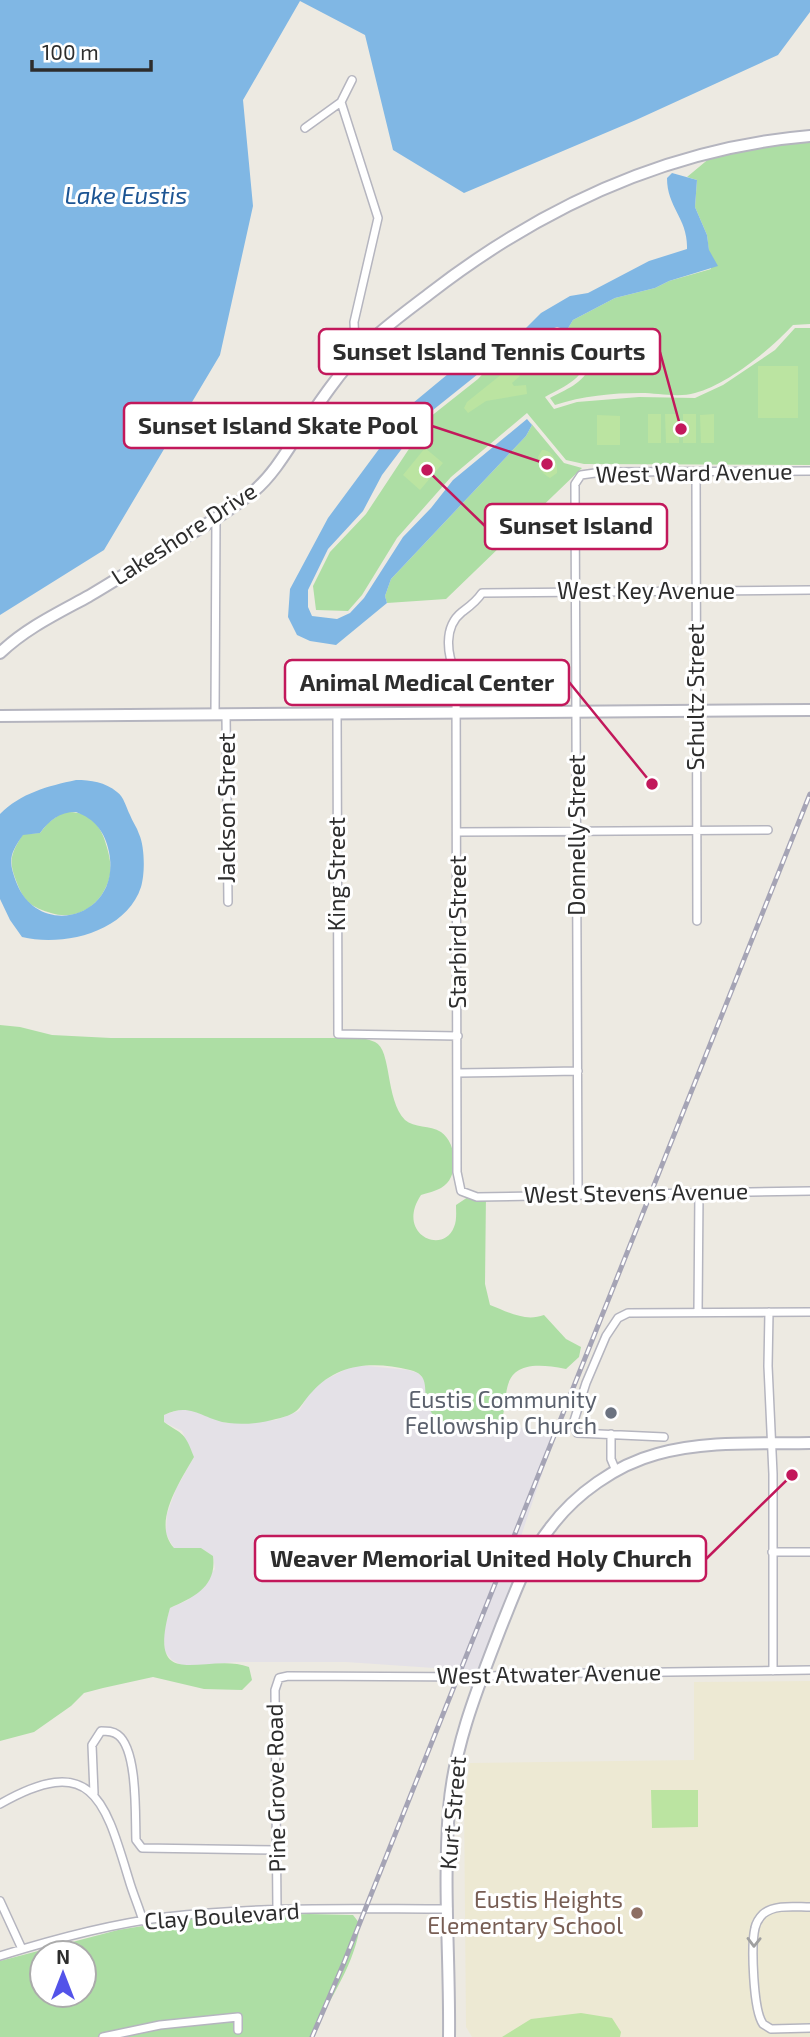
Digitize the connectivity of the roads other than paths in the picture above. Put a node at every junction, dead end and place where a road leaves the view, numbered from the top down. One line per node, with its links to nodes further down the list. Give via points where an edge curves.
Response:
1 (352, 80): 2 (street)
2 (341, 102): 3 (street); 5 (street, via 378,218 354,322 355,342)
3 (305, 128)
4 (810, 136): 5 (street, Lakeshore Drive, via 695,157 594,192 490,249)
5 (362, 350): 9 (street, Lakeshore Drive, via 263,482)
6 (810, 471): 7 (street, West Ward Avenue)
7 (696, 473): 8 (street, West Ward Avenue, via 602,472); 12 (street, Schultz Street)
8 (578, 477): 11 (street, Donnelly Street)
9 (216, 518): 14 (street, Lakeshore Drive, via 46,619); 20 (street, Jackson Street)
10 (810, 590): 12 (street, West Key Avenue)
11 (575, 592): 12 (street, West Key Avenue); 13 (street, West Key Avenue); 17 (street, Donnelly Street)
12 (696, 592): 16 (street, Schultz Street)
13 (482, 593): 19 (street, Starbird Street, via 451,626 449,653)
14 (0, 653)
15 (810, 710): 16 (street)
16 (696, 711): 17 (street); 23 (street, Schultz Street)
17 (577, 712): 19 (street); 25 (street, Donnelly Street)
18 (337, 713): 19 (street); 20 (street); 28 (street, King Street, via 338,1034)
19 (456, 713): 24 (street, Starbird Street)
20 (221, 714): 21 (street); 26 (street, Jackson Street)
21 (0, 716)
22 (768, 830): 23 (street)
23 (697, 831): 25 (street); 27 (street, Schultz Street)
24 (457, 832): 25 (street); 28 (street, Starbird Street)
25 (577, 832): 29 (street, Donnelly Street)
26 (228, 902)
27 (697, 921)
28 (458, 1036): 30 (street, Starbird Street)
29 (578, 1071): 30 (street); 34 (street, Donnelly Street)
30 (458, 1073): 32 (street, Starbird Street, via 457,1172)
31 (810, 1191): 33 (street, West Stevens Avenue)
32 (462, 1193): 34 (street, West Stevens Avenue, via 477,1197)
33 (699, 1193): 34 (street, West Stevens Avenue); 35 (street)
34 (578, 1194)
35 (698, 1312): 36 (street); 38 (street, via 628,1313 618,1318 598,1353 573,1424 578,1433)
36 (769, 1312): 37 (street); 41 (street)
37 (810, 1312)
38 (611, 1434): 39 (street); 42 (street, via 611,1459)
39 (664, 1437)
40 (810, 1443): 41 (street, Kurt Street)
41 (772, 1444): 42 (street, Kurt Street, via 686,1448 656,1454); 43 (street)
42 (617, 1472): 48 (street, Kurt Street, via 592,1486 538,1544)
43 (772, 1552): 44 (street); 46 (street)
44 (810, 1552)
45 (810, 1670): 46 (street, West Atwater Avenue)
46 (773, 1671): 48 (street, West Atwater Avenue)
47 (288, 1676): 48 (street, West Atwater Avenue); 51 (street, Pine Grove Road, via 277,1679 275,1690)
48 (481, 1677): 54 (street, Kurt Street, via 453,1774)
49 (94, 1794): 50 (street, via 73,1782 57,1782); 51 (street, via 92,1745 101,1731 113,1732 121,1738 129,1759 137,1803 136,1840 142,1848); 56 (street, via 111,1819)
50 (0, 1804)
51 (277, 1850): 55 (street, Pine Grove Road)
52 (0, 1901): 57 (street)
53 (810, 1908): 59 (street, one-way to 59, via 770,1909 754,1929 755,1995 763,2024 771,2029)
54 (448, 1909): 55 (street, Clay Boulevard); 62 (street, Kurt Street)
55 (277, 1910): 56 (street, Clay Boulevard)
56 (144, 1921): 57 (street, Clay Boulevard)
57 (22, 1949): 58 (street, Clay Boulevard)
58 (0, 1956)
59 (810, 2028)
60 (239, 2030): 61 (street, via 238,2017 160,2025)
61 (103, 2037)
62 (449, 2037)

